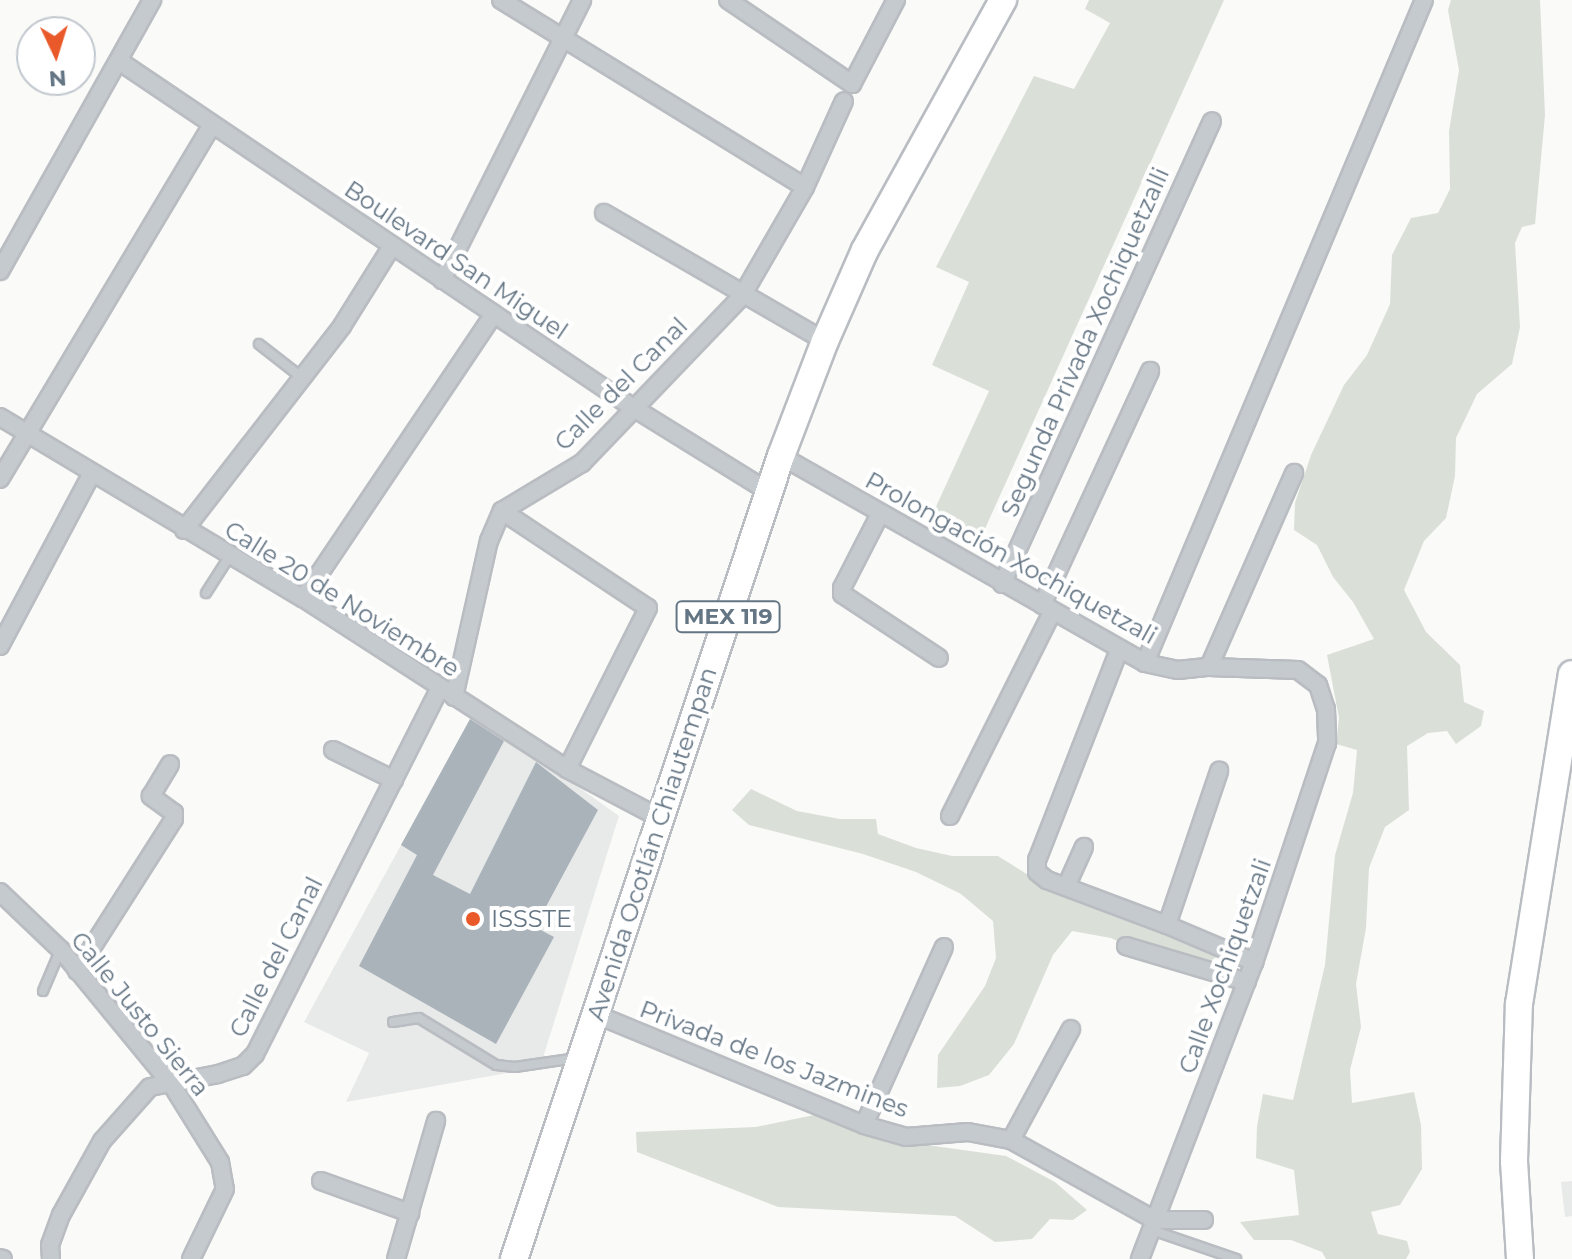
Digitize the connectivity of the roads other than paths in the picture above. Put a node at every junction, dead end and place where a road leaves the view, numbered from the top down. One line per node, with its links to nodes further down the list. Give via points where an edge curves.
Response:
1 (152, 0): 9 (street)
2 (501, 0): 8 (street)
3 (582, 0): 8 (street)
4 (728, 0): 5 (street, via 852,84)
5 (896, 0)
6 (1003, 0): 20 (main road, Avenida Ocotlán Chiautempan / MEX 119, via 865,250)
7 (1424, 0): 43 (street)
8 (562, 39): 13 (street); 17 (street)
9 (119, 61): 12 (street, Boulevard San Miguel); 16 (street)
10 (844, 101): 13 (street, Calle del Canal)
11 (1212, 121): 36 (street, Segunda Privada Xochiquetzalli)
12 (212, 125): 15 (street, Boulevard San Miguel); 26 (street)
13 (805, 187): 18 (street, Calle del Canal)
14 (604, 213): 18 (street)
15 (392, 246): 17 (street, Boulevard San Miguel); 23 (street, via 342,326)
16 (2, 262)
17 (442, 280): 19 (street, Boulevard San Miguel)
18 (742, 296): 20 (street); 24 (street, Calle del Canal)
19 (494, 314): 24 (street, Boulevard San Miguel); 38 (street)
20 (825, 341): 27 (main road, Avenida Ocotlán Chiautempan / MEX 119)
21 (259, 344): 23 (lane)
22 (1150, 371): 39 (street)
23 (300, 376): 34 (street)
24 (632, 407): 31 (street, Boulevard San Miguel); 32 (street, Calle del Canal, via 582,463)
25 (0, 417): 26 (street, Calle 20 de Noviembre)
26 (25, 432): 28 (street, Calle 20 de Noviembre); 30 (street)
27 (781, 456): 31 (main road, Avenida Ocotlán Chiautempan / MEX 119); 33 (street, Prolongación Xochiquetzali)
28 (92, 473): 34 (street, Calle 20 de Noviembre); 40 (street)
29 (1294, 473): 44 (street)
30 (0, 479)
31 (769, 492): 55 (main road, Avenida Ocotlán Chiautempan / MEX 119)
32 (502, 511): 47 (street, Calle del Canal); 50 (street, via 648,608)
33 (880, 514): 36 (street, Prolongación Xochiquetzali); 42 (street, via 842,594)
34 (184, 530): 35 (street, Calle 20 de Noviembre)
35 (229, 557): 37 (lane); 38 (street, Calle 20 de Noviembre)
36 (1002, 584): 39 (street, Prolongación Xochiquetzali)
37 (206, 593)
38 (303, 598): 47 (street, Calle 20 de Noviembre)
39 (1047, 609): 41 (street, Prolongación Xochiquetzali); 54 (street)
40 (0, 646)
41 (1119, 650): 43 (street, Prolongación Xochiquetzali); 57 (street, via 1037,860 1037,872)
42 (939, 658)
43 (1145, 663): 44 (street, Prolongación Xochiquetzali, via 1178,670)
44 (1209, 667): 46 (street, Prolongación Xochiquetzali, via 1298,670)
45 (1572, 674): 85 (main road, via 1519,1004 1514,1161)
46 (1318, 685): 63 (street, Calle Xochiquetzali, via 1326,709 1327,743)
47 (447, 692): 50 (street, Calle 20 de Noviembre); 53 (street, Calle del Canal)
48 (333, 750): 53 (street)
49 (170, 764): 64 (street, via 151,796 174,813 174,819)
50 (567, 769): 55 (street, Calle 20 de Noviembre)
51 (1572, 769): 86 (main road, via 1538,1003 1531,1152)
52 (1219, 771): 59 (street)
53 (394, 780): 71 (street, Calle del Canal, via 255,1054 243,1066)
54 (950, 816)
55 (662, 819): 67 (main road, Avenida Ocotlán Chiautempan / MEX 119)
56 (1084, 847): 57 (street)
57 (1066, 887): 59 (street)
58 (0, 892): 62 (street, Calle Justo Sierra)
59 (1167, 925): 63 (street)
60 (1126, 946): 65 (street)
61 (944, 947): 73 (street)
62 (61, 950): 64 (street, Calle Justo Sierra); 66 (lane)
63 (1254, 962): 65 (street, Calle Xochiquetzali)
64 (77, 971): 71 (street, Calle Justo Sierra)
65 (1247, 982): 78 (street, Calle Xochiquetzali)
66 (43, 991)
67 (595, 1014): 70 (main road, Avenida Ocotlán Chiautempan / MEX 119); 73 (street, Privada de los Jazmines)
68 (393, 1022): 70 (lane, via 419,1018 496,1065)
69 (1071, 1029): 74 (street)
70 (582, 1057): 82 (main road, Avenida Ocotlán Chiautempan / MEX 119)
71 (172, 1085): 79 (street, Calle Justo Sierra, via 225,1173 225,1189); 80 (street, Calle del Canal, via 150,1087 102,1141 61,1215 50,1245)
72 (436, 1121): 76 (street)
73 (864, 1125): 74 (street, Privada de los Jazmines, via 906,1137 968,1132)
74 (1011, 1140): 78 (street, Privada de los Jazmines)
75 (321, 1181): 76 (street)
76 (410, 1213): 81 (street)
77 (1204, 1220): 78 (street)
78 (1154, 1225): 83 (street, Calle Xochiquetzali); 84 (lane)
79 (198, 1257)
80 (51, 1259)
81 (396, 1259)
82 (514, 1259)
83 (1140, 1259)
84 (1236, 1259)
85 (1520, 1259)
86 (1535, 1259)

